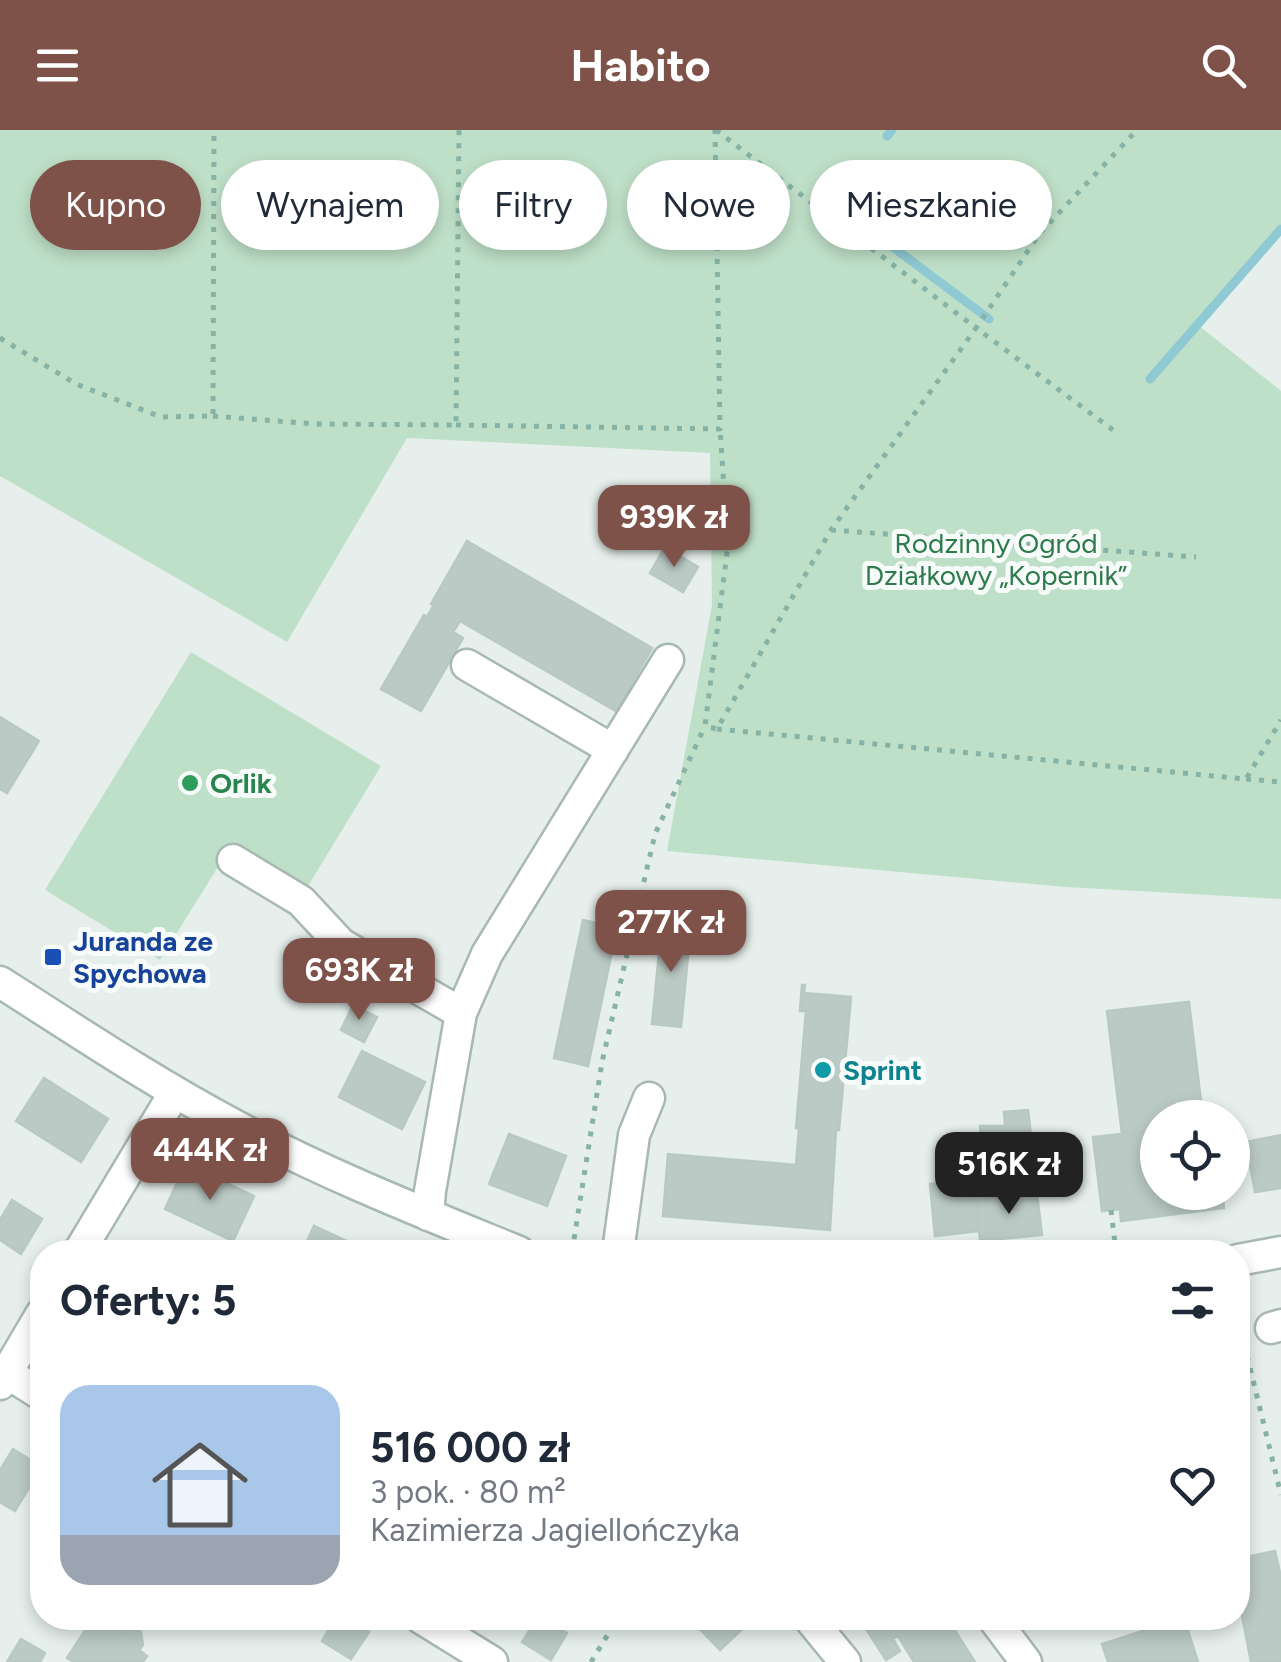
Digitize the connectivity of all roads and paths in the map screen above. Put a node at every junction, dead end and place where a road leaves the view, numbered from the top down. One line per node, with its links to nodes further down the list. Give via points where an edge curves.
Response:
1 (214, 130): 7 (path)
2 (459, 130): 8 (path)
3 (716, 130): 5 (path); 9 (path)
4 (1137, 130): 5 (path, via 1040,233)
5 (978, 325): 10 (path); 11 (path)
6 (0, 338): 7 (path, via 76,384 161,417)
7 (213, 416): 8 (path)
8 (456, 425): 9 (path)
9 (720, 429): 16 (path, via 728,545)
10 (1113, 430)
11 (831, 530): 12 (path); 17 (path)
12 (1196, 558)
13 (668, 660): 18 (street)
14 (467, 664): 18 (street)
15 (1281, 720): 19 (path)
16 (705, 726): 17 (path); 30 (path, via 655,834 602,1062)
17 (717, 729): 19 (path)
18 (613, 750): 23 (street, via 487,954)
19 (1246, 779): 20 (path)
20 (1281, 782)
21 (234, 860): 23 (street, via 301,901 341,944)
22 (0, 982): 24 (street)
23 (462, 1013): 27 (street)
24 (175, 1092): 27 (street); 28 (street)
25 (649, 1098): 31 (street, via 634,1135)
26 (1111, 1210): 32 (path)
27 (428, 1215): 29 (street)
28 (86, 1240)
29 (489, 1240)
30 (574, 1240)
31 (620, 1240)
32 (1115, 1240)
33 (1281, 1252): 34 (street)
34 (1250, 1258)
35 (1265, 1329): 39 (path)
36 (30, 1334): 37 (street)
37 (4, 1378): 38 (street)
38 (30, 1390)
39 (1281, 1494)
40 (440, 1630): 44 (street)
41 (611, 1630): 45 (path)
42 (819, 1630): 46 (street)
43 (1002, 1630): 47 (street)
44 (492, 1662)
45 (591, 1662)
46 (845, 1662)
47 (1026, 1662)

